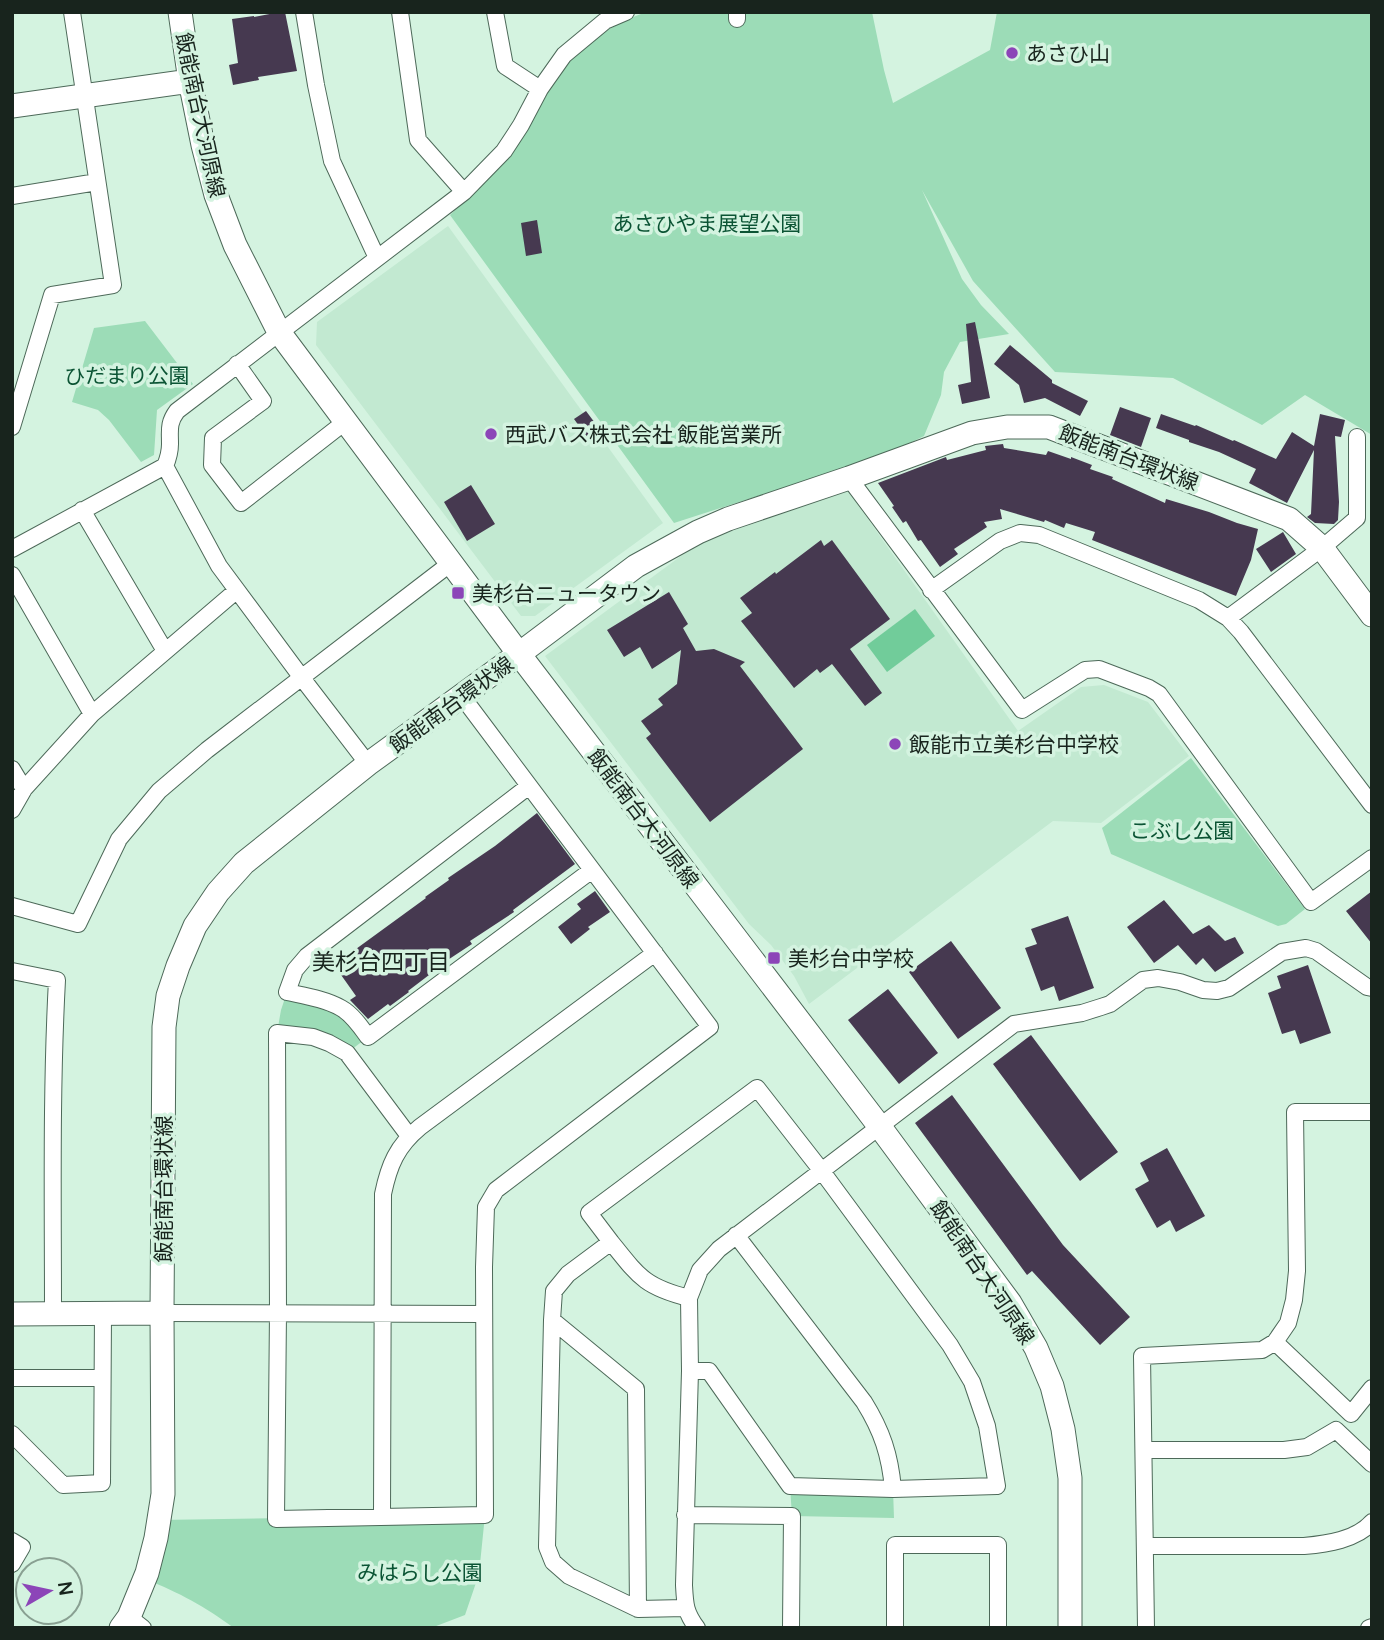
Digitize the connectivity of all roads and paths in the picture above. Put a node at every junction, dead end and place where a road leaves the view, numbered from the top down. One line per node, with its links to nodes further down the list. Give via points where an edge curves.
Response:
1 (72, 12): 10 (street)
2 (180, 12): 8 (street, 飯能南台大河原線)
3 (304, 12): 15 (street, via 332,161)
4 (400, 12): 13 (street, via 418,140)
5 (495, 12): 9 (street, via 505,66)
6 (626, 12): 7 (street)
7 (603, 16): 9 (street, via 564,55)
8 (190, 81): 10 (street); 16 (street, 飯能南台大河原線, via 216,195 235,245)
9 (540, 89): 13 (street, via 504,151)
10 (85, 95): 11 (street); 12 (street)
11 (12, 106)
12 (97, 182): 14 (street); 19 (street, via 113,285 51,295)
13 (464, 191): 15 (street)
14 (12, 196)
15 (377, 258): 16 (street)
16 (279, 332): 17 (street); 18 (street, 飯能南台大河原線)
17 (237, 364): 18 (street, via 263,401 213,438 212,465 241,503); 21 (street, via 172,418)
18 (345, 422): 28 (street, 飯能南台大河原線)
19 (12, 427)
20 (1357, 437): 24 (street)
21 (165, 466): 23 (street); 31 (street)
22 (849, 478): 26 (street, 飯能南台環状線, via 972,433 1049,427 1289,519); 30 (street); 35 (street, 飯能南台環状線, via 698,531 636,566)
23 (82, 510): 27 (street); 34 (street)
24 (1357, 517): 25 (street); 26 (street)
25 (1372, 527)
26 (1322, 548): 32 (street, 飯能南台環状線); 33 (street)
27 (12, 549)
28 (451, 564): 35 (street, 飯能南台大河原線); 36 (street)
29 (12, 575): 38 (street)
30 (931, 590): 33 (street, via 1000,541 1020,533 1039,535 1199,600); 45 (street, via 1022,710 1085,670 1099,669 1159,694 1311,902)
31 (236, 591): 34 (street); 36 (street)
32 (1372, 615)
33 (1228, 618): 43 (street)
34 (165, 651): 38 (street)
35 (519, 654): 37 (street, 飯能南台環状線); 52 (street, 飯能南台大河原線)
36 (302, 678): 39 (street); 47 (street, via 159,790 119,839 78,924)
37 (461, 695): 39 (street, 飯能南台環状線); 41 (street)
38 (92, 714): 42 (street)
39 (368, 764): 58 (street, 飯能南台環状線, via 244,863 195,926 178,966 164,1027)
40 (12, 769): 42 (street)
41 (529, 786): 46 (street); 46 (street, via 307,956 287,992 343,1009 368,1037)
42 (24, 789): 44 (street)
43 (1372, 805)
44 (12, 810)
45 (1372, 858)
46 (592, 870): 48 (street)
47 (12, 906)
48 (655, 953): 53 (street); 64 (street, via 710,1027 496,1190 486,1207)
49 (12, 971): 60 (street, via 57,980)
50 (1372, 988): 52 (street, via 1306,948 1282,952 1229,988 1217,991 1157,978 1143,980 1110,1004 1014,1024)
51 (1372, 1112): 66 (street, via 1295,1112 1297,1271 1287,1323)
52 (880, 1127): 54 (street); 88 (street, 飯能南台大河原線, via 1010,1303 1052,1386 1070,1478)
53 (409, 1136): 59 (street, via 347,1053 313,1037 277,1033); 62 (street, via 388,1170 383,1194)
54 (821, 1170): 55 (street); 56 (street, via 757,1088 589,1213); 74 (street, via 950,1345 972,1382 987,1426 998,1486)
55 (736, 1235): 57 (street, via 700,1270); 74 (street, via 877,1422 887,1448)
56 (611, 1242): 57 (street, via 650,1285); 65 (street, via 568,1274 554,1291)
57 (690, 1298): 67 (street)
58 (162, 1312): 59 (street); 61 (street); 83 (street, 飯能南台環状線, via 163,1494 156,1538)
59 (278, 1312): 62 (street); 76 (street, via 276,1519)
60 (53, 1313): 61 (street); 63 (street)
61 (103, 1313): 69 (street)
62 (382, 1313): 64 (street); 76 (street)
63 (12, 1314)
64 (484, 1314): 76 (street, via 485,1515)
65 (552, 1320): 82 (street, via 636,1389); 82 (street, via 547,1547 553,1562 569,1577)
66 (1275, 1342): 70 (street, via 1351,1414); 72 (street, via 1262,1350 1142,1356)
67 (690, 1371): 74 (street, via 709,1371 790,1486); 75 (street)
68 (12, 1378): 69 (street)
69 (102, 1378): 71 (street, via 102,1483 64,1485)
70 (1372, 1388)
71 (12, 1434)
72 (1144, 1450): 73 (street, via 1284,1450 1307,1447 1336,1430); 79 (street)
73 (1372, 1464)
74 (893, 1489)
75 (685, 1515): 81 (street); 85 (street, via 792,1516)
76 (382, 1517)
77 (1372, 1522): 79 (street, via 1326,1544)
78 (12, 1541): 80 (street, via 22,1547)
79 (1145, 1546): 89 (street)
80 (12, 1564)
81 (685, 1608): 82 (street); 84 (street)
82 (638, 1609)
83 (131, 1624)
84 (697, 1628)
85 (791, 1628)
86 (895, 1628): 87 (street, via 895,1545 998,1545)
87 (998, 1628)
88 (1070, 1628)
89 (1146, 1628)

